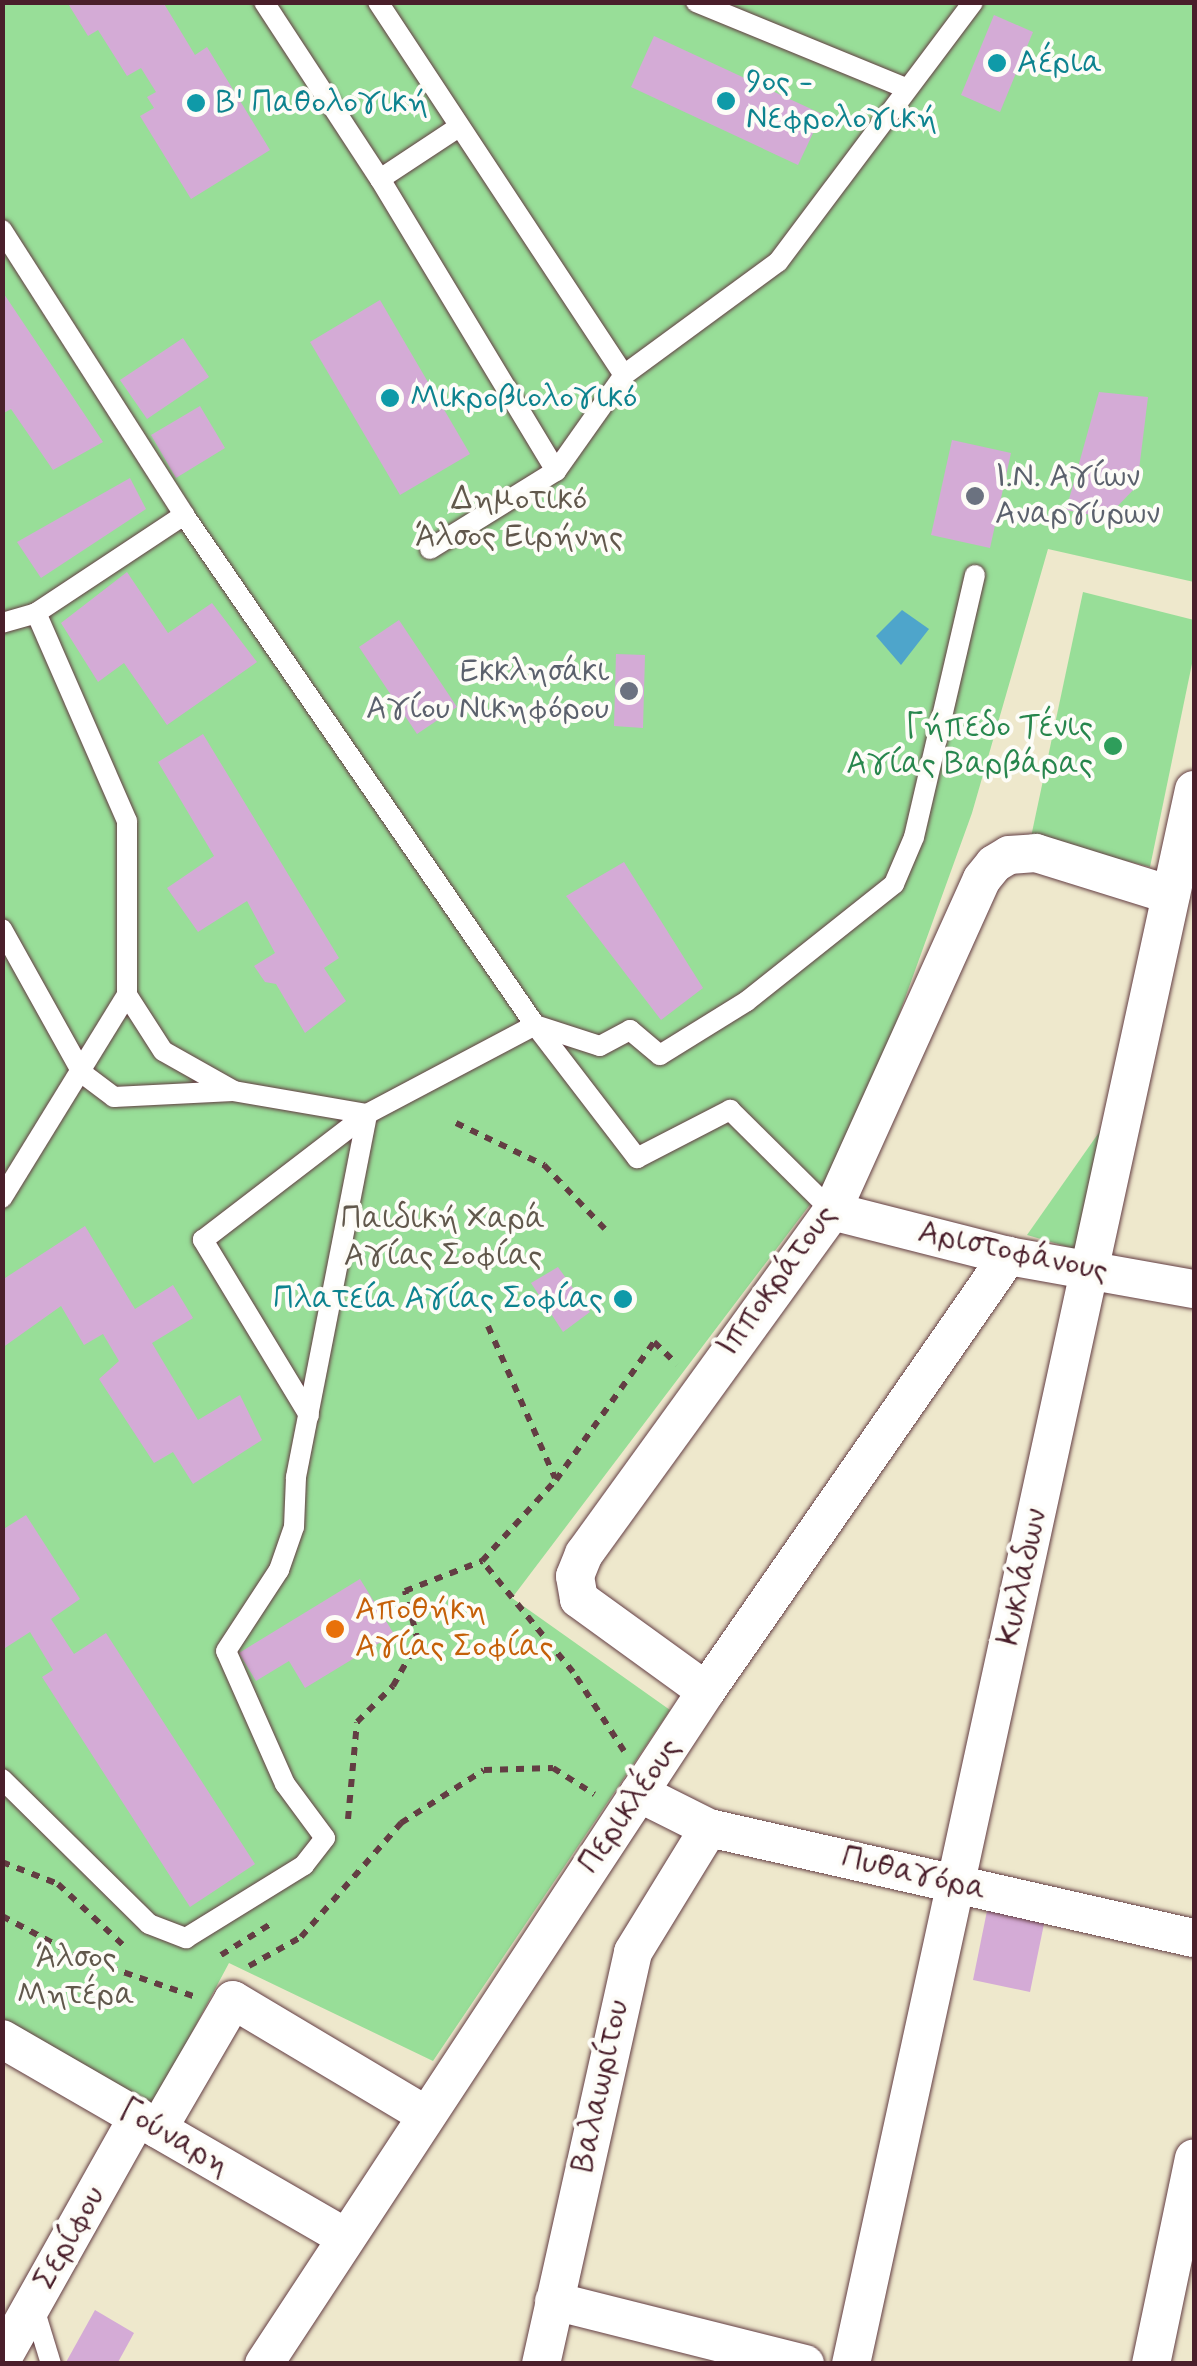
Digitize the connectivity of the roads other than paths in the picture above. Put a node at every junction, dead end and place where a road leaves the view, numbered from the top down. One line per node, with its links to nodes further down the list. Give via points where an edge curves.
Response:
1 (264, 2): 7 (lane)
2 (378, 2): 6 (lane)
3 (696, 2): 5 (lane)
4 (973, 2): 5 (lane)
5 (906, 88): 9 (lane, via 778,262)
6 (460, 127): 7 (lane); 9 (lane)
7 (380, 179): 10 (lane)
8 (2, 230): 11 (lane)
9 (624, 374): 10 (lane)
10 (556, 471): 12 (lane)
11 (184, 515): 14 (lane); 20 (lane)
12 (430, 549)
13 (975, 575): 20 (lane, via 914,837 894,884 747,1001 660,1055 630,1030 600,1046)
14 (36, 613): 15 (lane); 19 (lane, via 128,821)
15 (2, 623)
16 (1194, 790): 17 (street, Κυκλάδων)
17 (1171, 895): 25 (street, Ιπποκράτους, via 1036,854 994,864); 27 (street, Κυκλάδων)
18 (2, 929): 21 (lane)
19 (127, 995): 21 (lane); 22 (lane, via 163,1051)
20 (535, 1025): 23 (lane); 25 (lane, via 636,1158 730,1110)
21 (82, 1073): 22 (lane, via 114,1097); 24 (lane)
22 (234, 1090): 23 (lane)
23 (367, 1114): 29 (lane); 29 (lane, via 203,1240)
24 (2, 1198)
25 (832, 1212): 26 (street, Αριστοφάνους); 30 (street, Ιπποκράτους, via 699,1387 576,1576 578,1599)
26 (1008, 1256): 27 (street, Αριστοφάνους); 30 (street, Περικλέους)
27 (1090, 1270): 28 (street, Αριστοφάνους); 34 (street, Κυκλάδων)
28 (1194, 1289)
29 (309, 1415): 31 (lane, via 294,1527 279,1570 226,1651 285,1784 325,1838 304,1866 186,1938 149,1924)
30 (706, 1691): 32 (street, Περικλέους)
31 (2, 1779)
32 (639, 1793): 33 (street, Πυθαγόρα); 37 (street, Περικλέους)
33 (709, 1828): 34 (street, Πυθαγόρα); 41 (street, Βαλαωρίτου, via 632,1952)
34 (956, 1884): 35 (street, Πυθαγόρα); 48 (street, Κυκλάδων)
35 (1194, 1938)
36 (2, 2039): 38 (street, Γούναρη)
37 (426, 2114): 38 (street, Σερίφου, via 233,2000); 40 (street, Περικλέους)
38 (148, 2123): 40 (street, Γούναρη); 42 (street, Σερίφου)
39 (1194, 2158): 49 (street)
40 (345, 2237): 45 (street, Περικλέους)
41 (554, 2301): 46 (street, Βαλαωρίτου); 47 (street)
42 (33, 2304): 43 (street, Σερίφου); 44 (lane)
43 (2, 2359)
44 (51, 2364)
45 (264, 2364)
46 (542, 2364)
47 (805, 2364)
48 (851, 2364)
49 (1151, 2364)

